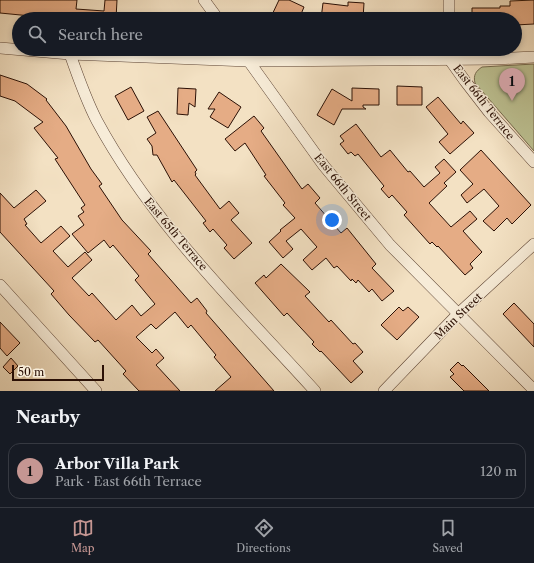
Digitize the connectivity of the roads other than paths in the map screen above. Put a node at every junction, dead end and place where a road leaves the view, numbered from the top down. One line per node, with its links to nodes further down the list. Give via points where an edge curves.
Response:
1 (204, 0): 3 (street)
2 (448, 0): 4 (street)
3 (213, 12)
4 (449, 12)
5 (0, 48): 6 (street)
6 (12, 49)
7 (71, 56): 21 (street, East 65th Terrace, via 97,121 149,202 192,255)
8 (121, 56): 14 (street)
9 (245, 56): 14 (street, East 66th Street)
10 (392, 56): 14 (street)
11 (451, 56): 15 (street, East 66th Terrace, via 489,112)
12 (506, 56): 13 (street)
13 (534, 57)
14 (248, 61): 18 (street, East 66th Street, via 324,166 390,245)
15 (534, 162)
16 (534, 244): 18 (street, Main Street)
17 (0, 285): 20 (street)
18 (458, 314): 19 (street, East 66th Street); 22 (street, Main Street)
19 (534, 390)
20 (96, 391)
21 (315, 391)
22 (384, 391)

